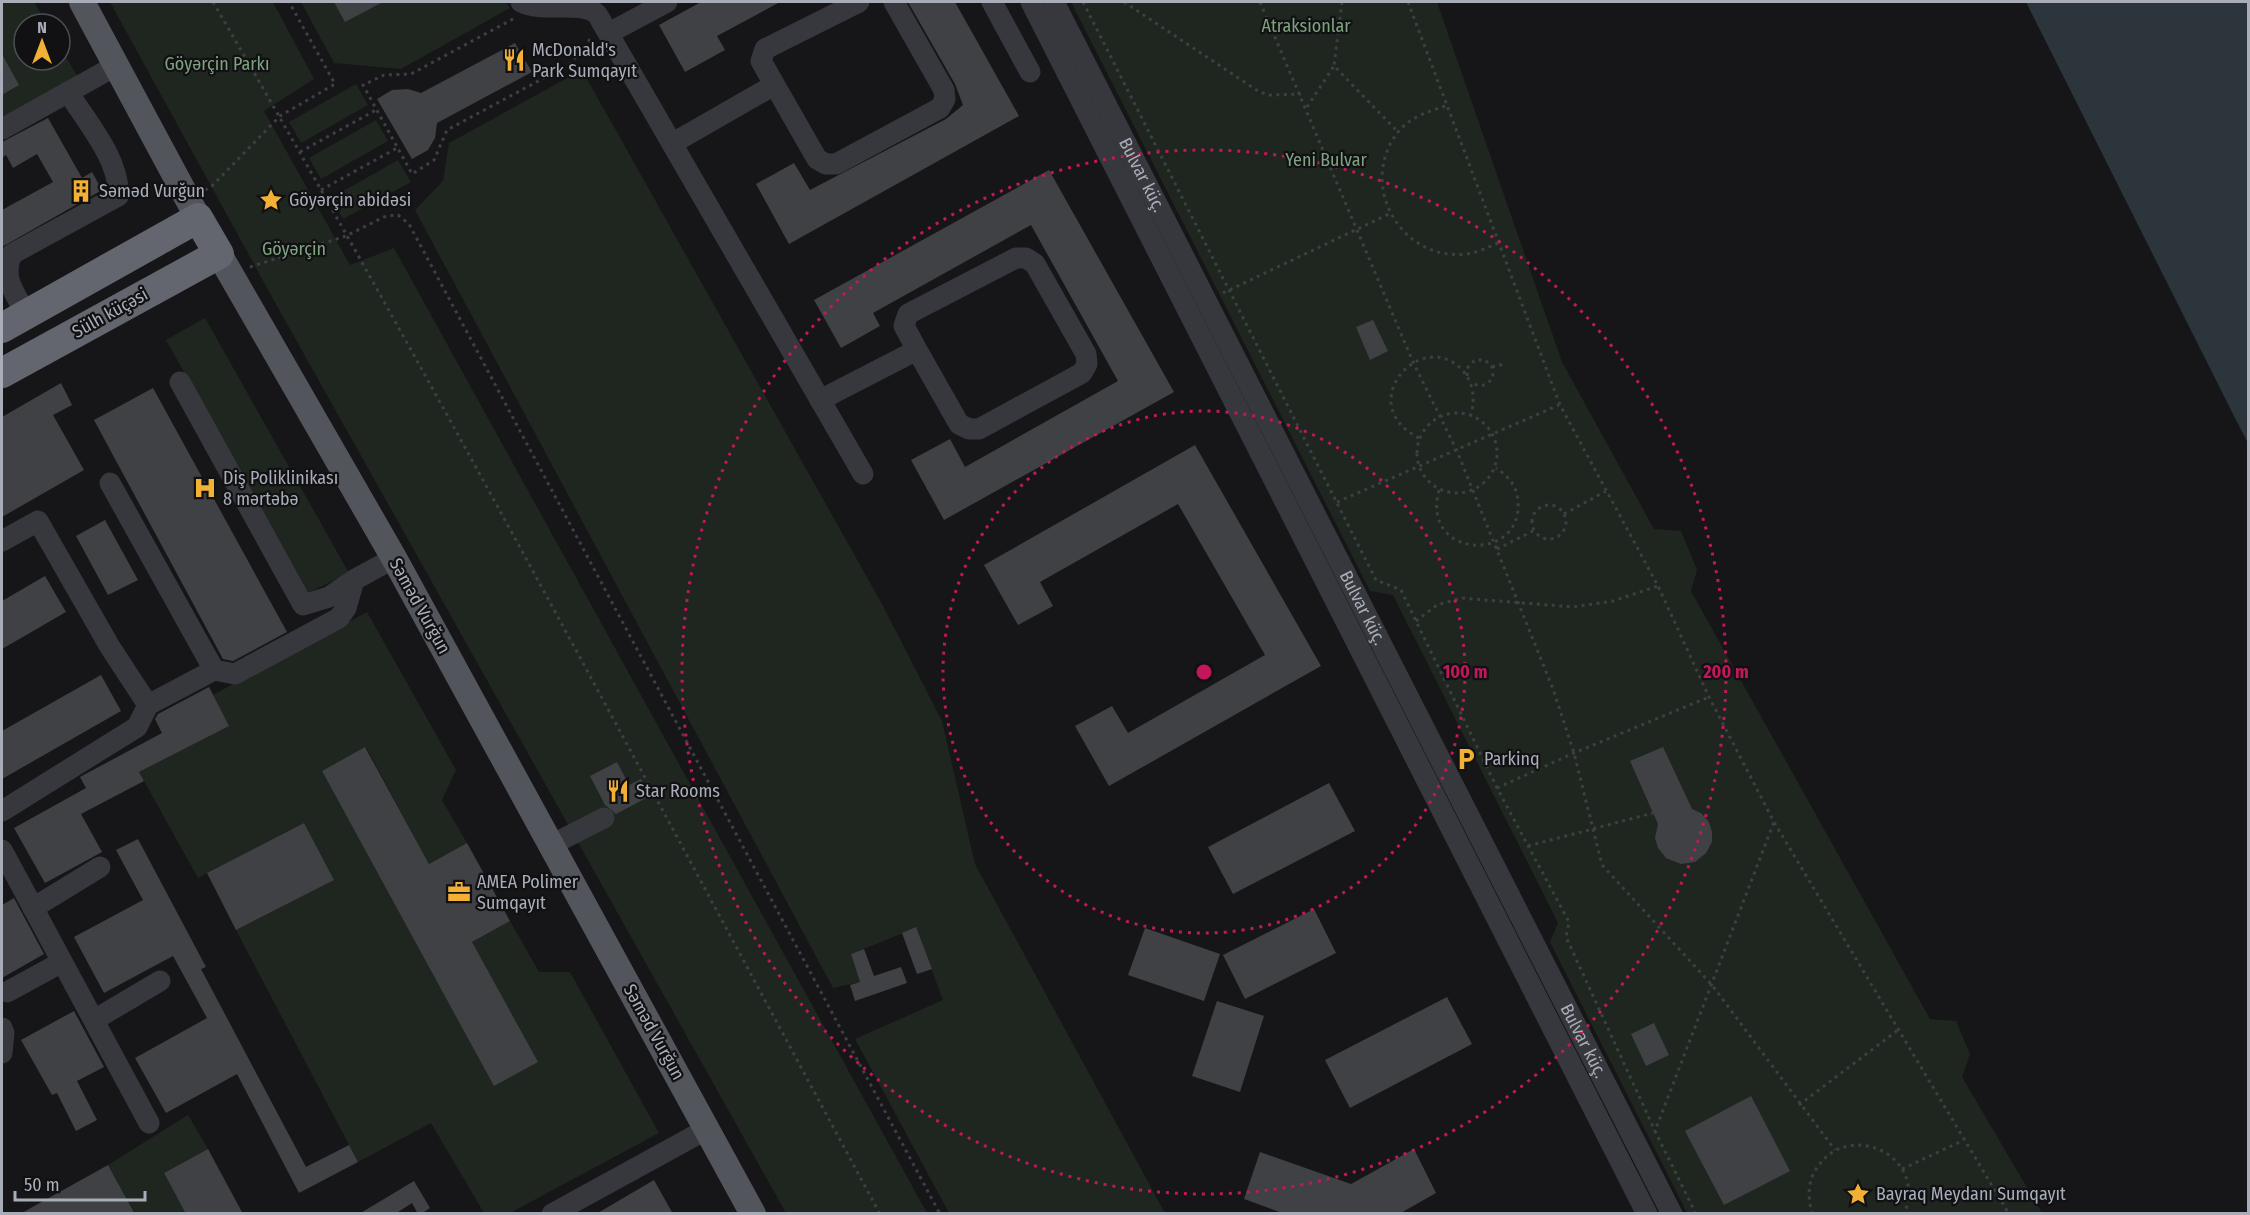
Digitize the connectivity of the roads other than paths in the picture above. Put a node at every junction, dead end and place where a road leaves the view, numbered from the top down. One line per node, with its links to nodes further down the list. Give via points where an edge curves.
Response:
1 (82, 2): 10 (main road, Səməd Vurğun)
2 (667, 2): 9 (street)
3 (859, 2): 12 (street, via 765,49 761,62)
4 (894, 2): 12 (street, via 944,90 940,108 836,164 826,164 817,159)
5 (992, 2): 11 (street)
6 (1031, 2): 29 (street, Bulvar küç.)
7 (1054, 2): 27 (street, Bulvar küç.)
8 (518, 10): 9 (street, via 584,3)
9 (606, 28): 15 (street)
10 (117, 65): 13 (street); 16 (main road, Səməd Vurğun)
11 (1030, 72)
12 (774, 85): 15 (street)
13 (68, 92): 14 (street); 18 (street, via 116,168 118,196 12,254 6,277)
14 (2, 129)
15 (673, 143): 22 (street)
16 (193, 208): 17 (highway, Səməd Vurğun); 18 (highway)
17 (225, 265): 20 (highway, Sülh küçəsi); 26 (main road, Səməd Vurğun)
18 (14, 321)
19 (917, 350): 19 (street, via 904,326 908,314 1016,258 1026,258 1035,264 1086,354 1087,364 1083,373 979,429 969,429 959,424); 22 (street)
20 (2, 373)
21 (180, 382): 28 (street, via 303,605 329,597)
22 (820, 400): 23 (street)
23 (863, 474)
24 (110, 483): 30 (street)
25 (2, 541): 31 (street, via 38,521)
26 (394, 558): 28 (street); 34 (main road, Səməd Vurğun)
27 (1348, 576): 29 (street); 38 (street, Bulvar küç.)
28 (354, 580): 30 (street, via 339,618 234,674)
29 (1328, 586): 39 (street, Bulvar küç.)
30 (214, 670): 31 (street)
31 (148, 705): 32 (street, via 137,727)
32 (2, 810)
33 (604, 818): 34 (street)
34 (551, 845): 47 (main road, Səməd Vurğun)
35 (2, 850): 37 (street)
36 (100, 867): 37 (street)
37 (33, 908): 40 (street)
38 (1526, 924): 39 (street); 51 (street, Bulvar küç.)
39 (1507, 934): 50 (street, Bulvar küç.)
40 (62, 962): 42 (street); 43 (street)
41 (160, 981): 43 (street)
42 (7, 992)
43 (94, 1020): 46 (street)
44 (2, 1028): 45 (street)
45 (2, 1053)
46 (149, 1123)
47 (707, 1130): 48 (street); 49 (main road, Səməd Vurğun)
48 (552, 1214)
49 (753, 1214)
50 (1647, 1214)
51 (1672, 1214)

